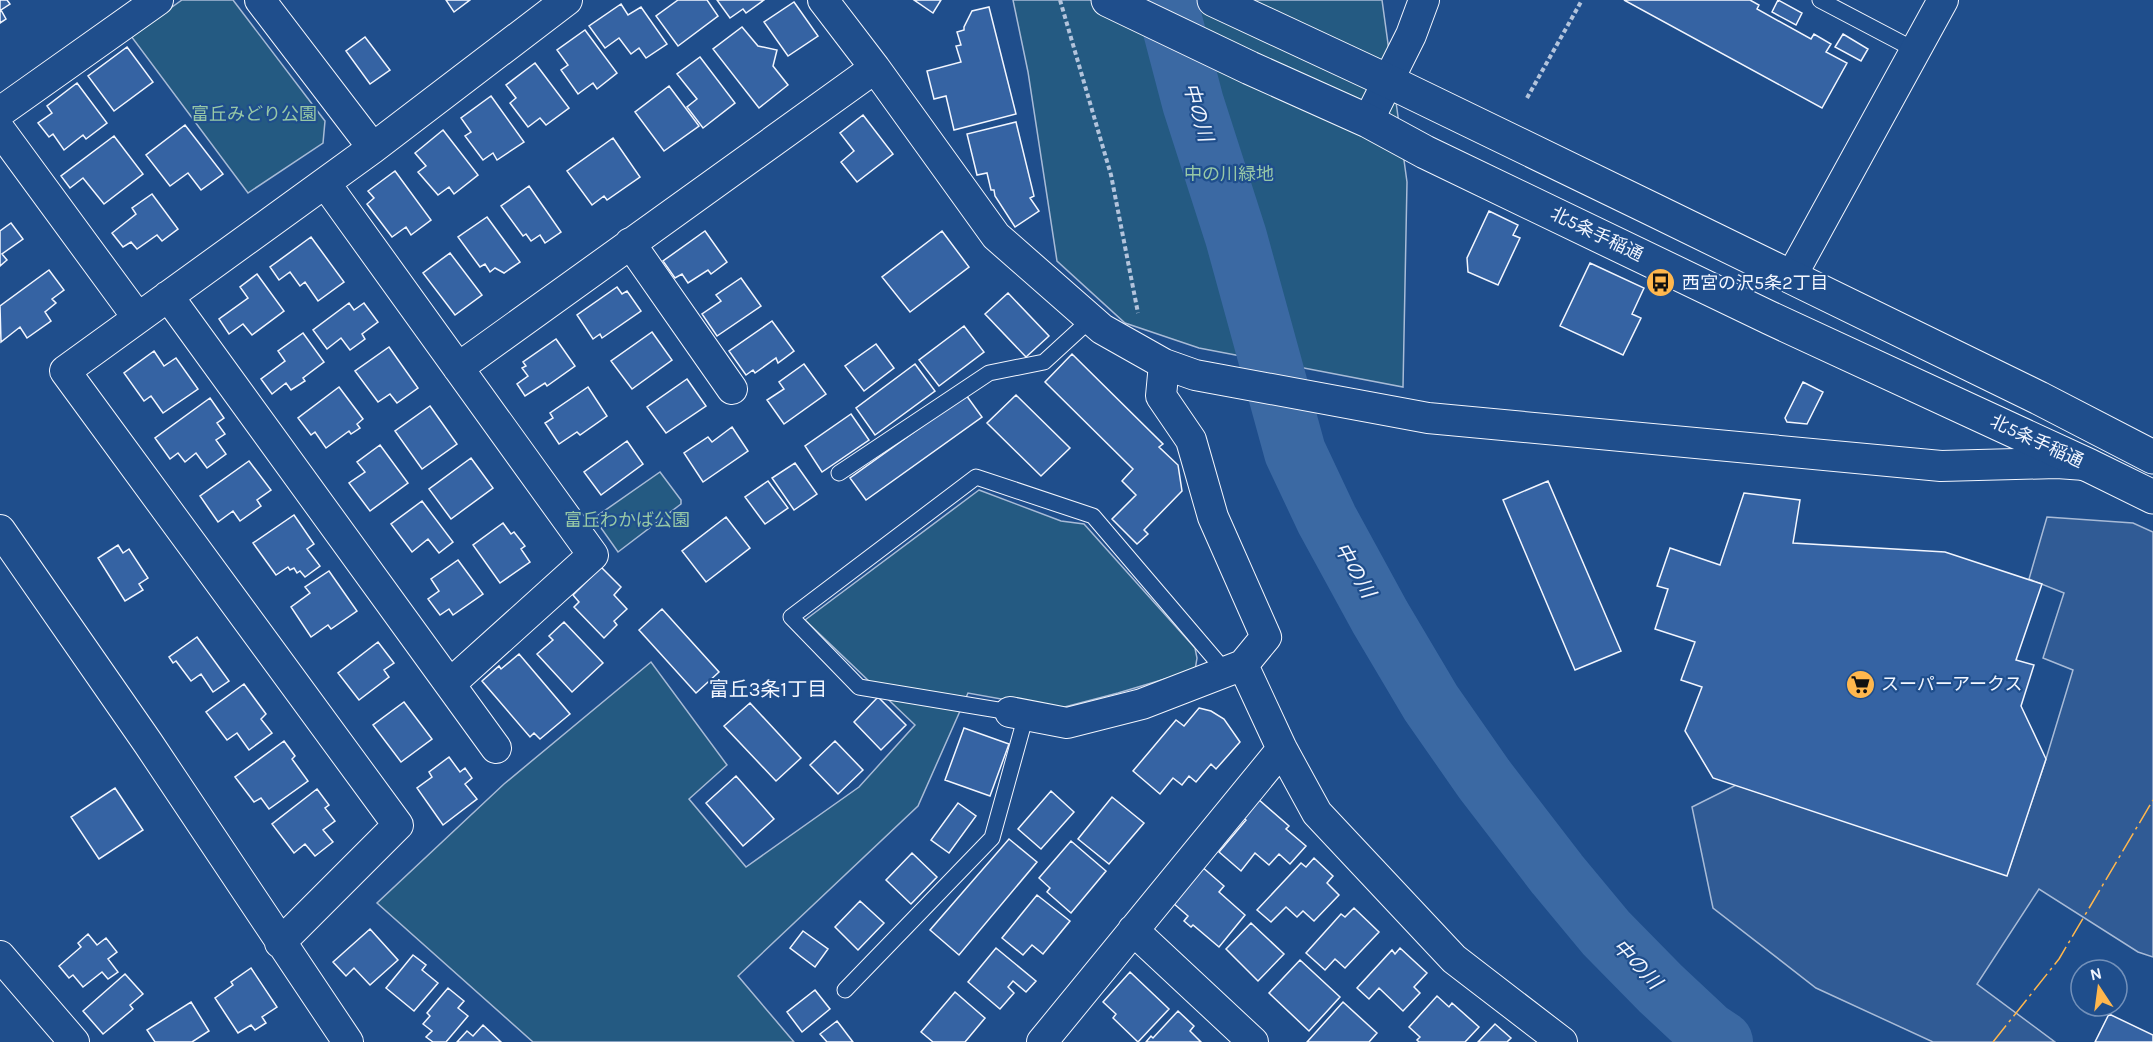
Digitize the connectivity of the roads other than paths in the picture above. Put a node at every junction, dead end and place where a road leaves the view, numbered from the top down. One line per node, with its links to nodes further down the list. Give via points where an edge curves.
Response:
1 (158, 0): 13 (street)
2 (260, 0): 16 (street)
3 (567, 0): 16 (street)
4 (823, 0): 11 (street)
5 (1108, 0): 14 (highway, 北5条手稲通)
6 (1214, 0): 12 (highway, 北5条手稲通)
7 (1424, 0): 12 (street)
8 (1820, 0): 10 (lane)
9 (1943, 0): 10 (street)
10 (1915, 50): 19 (street)
11 (875, 68): 18 (street); 22 (street, via 996,236)
12 (1388, 81): 14 (street); 19 (highway, 北5条手稲通)
13 (0, 112)
14 (1368, 121): 27 (highway, 北5条手稲通, via 1770,318)
15 (0, 130): 21 (street)
16 (373, 148): 17 (street)
17 (325, 183): 20 (street); 24 (street)
18 (630, 243): 24 (street); 25 (street)
19 (1791, 277): 26 (highway, 北5条手稲通)
20 (168, 296): 21 (street); 32 (street)
21 (138, 318): 37 (street, via 65,370 398,825)
22 (1091, 319): 23 (street); 28 (lane, via 1044,362 989,373)
23 (1164, 364): 27 (street, via 1195,375 1428,418 1941,466); 31 (street, via 1161,396 1191,440 1213,517 1266,637)
24 (458, 368): 32 (street, via 593,555)
25 (732, 389)
26 (2153, 457)
27 (2090, 466): 29 (highway, 北5条手稲通)
28 (839, 474)
29 (2153, 497)
30 (0, 530): 37 (street)
31 (1234, 668): 33 (street, via 1142,704 1067,723); 33 (lane, via 1093,516 976,477 790,617 859,687); 35 (street)
32 (450, 684): 34 (street)
33 (1018, 714): 39 (lane, via 992,838)
34 (496, 748)
35 (1282, 749): 36 (street); 44 (street, via 1317,813 1454,959)
36 (1133, 930): 42 (street); 43 (street)
37 (280, 943): 41 (street)
38 (0, 956): 40 (street)
39 (845, 990)
40 (74, 1042)
41 (348, 1042)
42 (1042, 1042)
43 (1253, 1042)
44 (1562, 1042)

